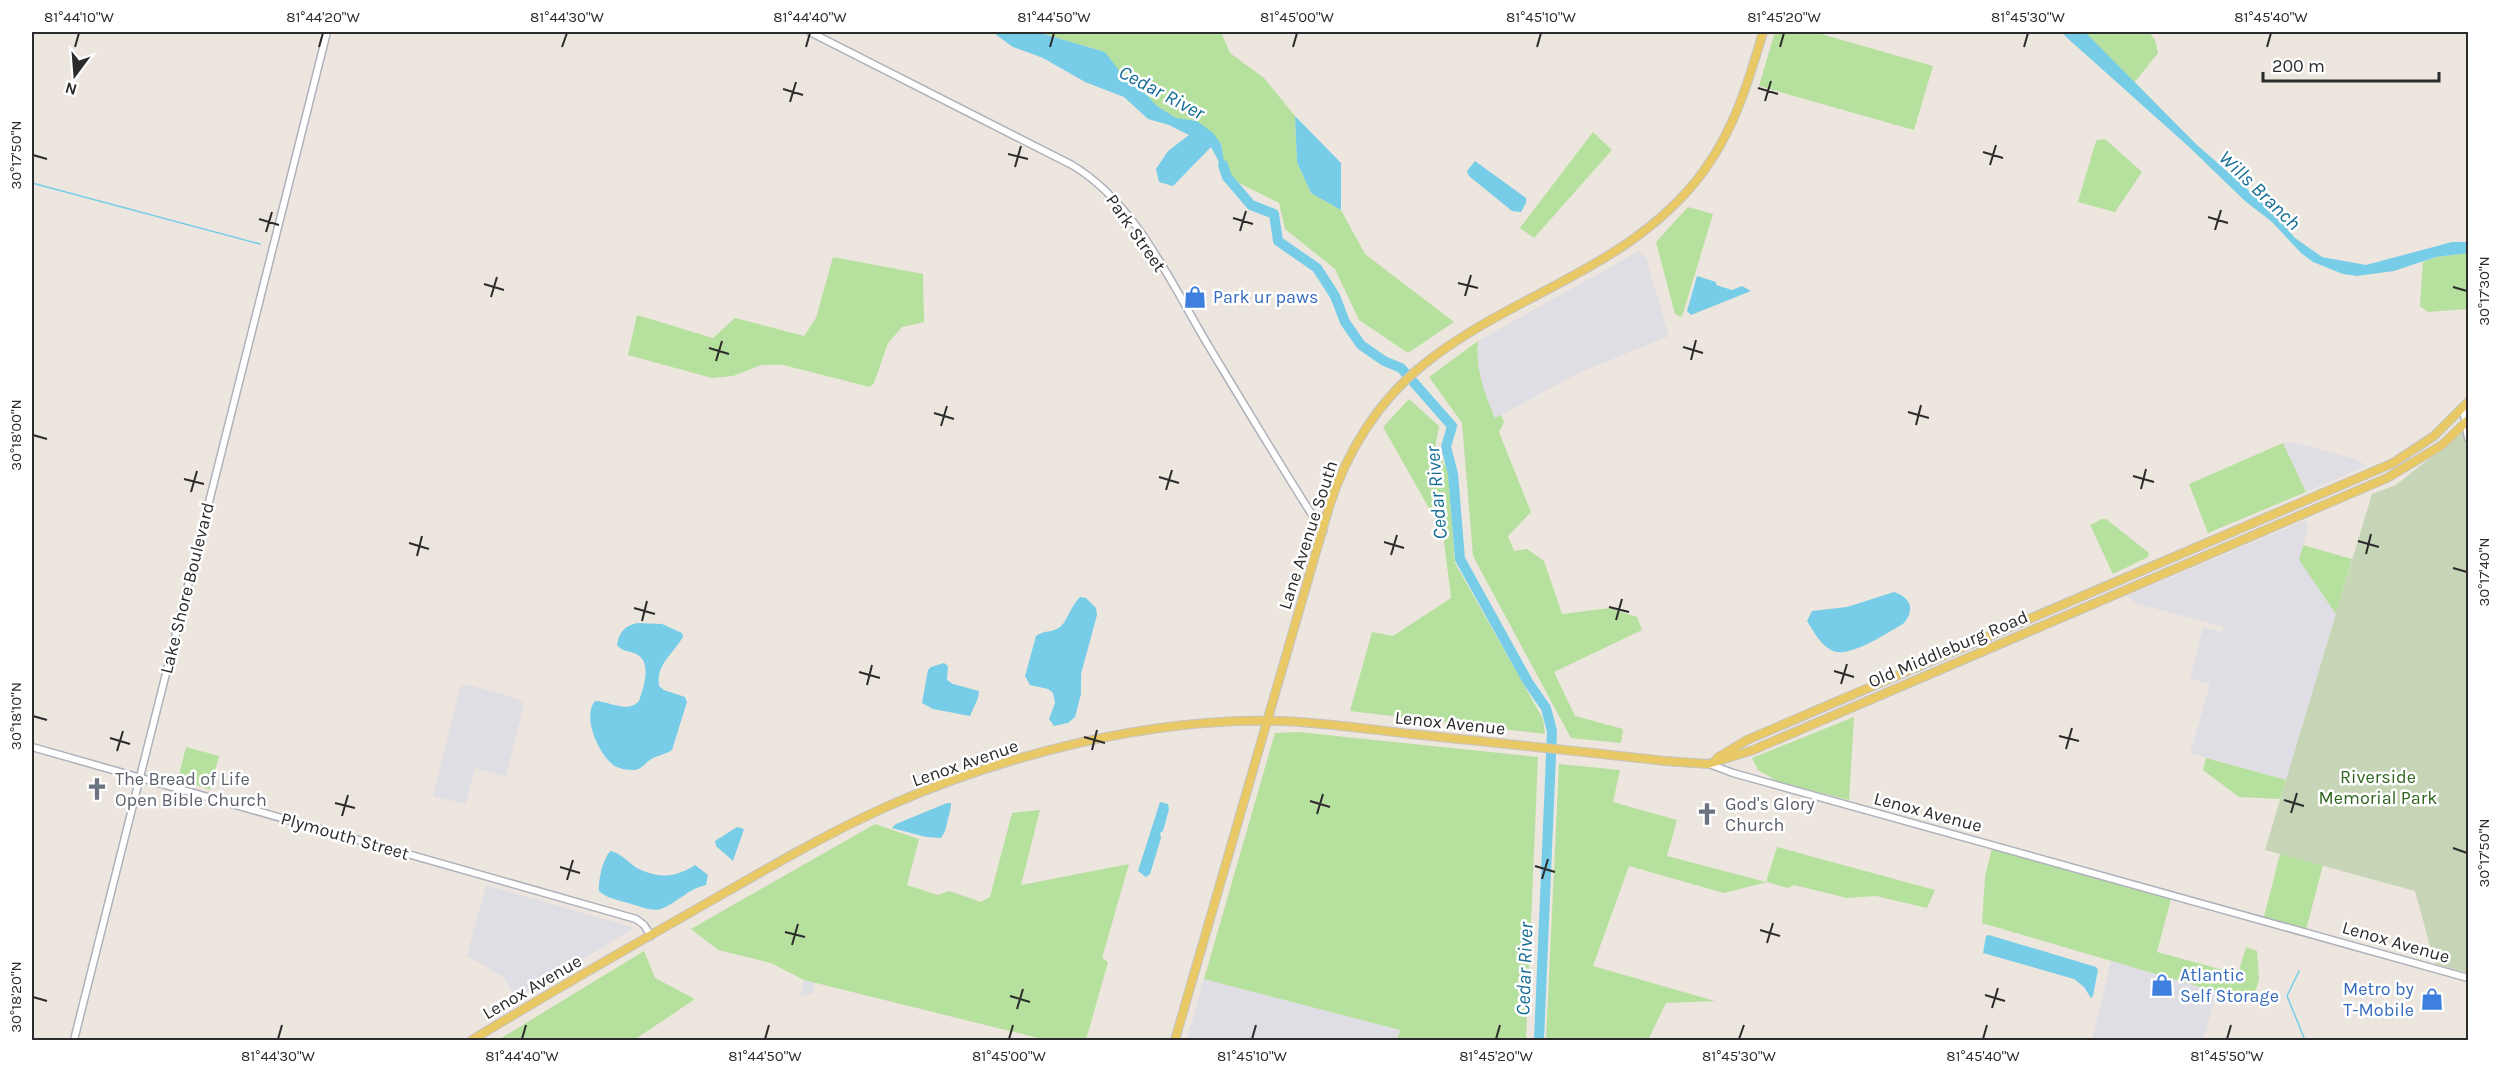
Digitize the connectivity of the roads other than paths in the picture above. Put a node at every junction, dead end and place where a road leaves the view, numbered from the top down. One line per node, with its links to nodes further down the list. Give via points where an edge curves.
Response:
1 (327, 32): 17 (street, Lake Shore Boulevard)
2 (810, 32): 9 (street, Park Street, via 1072,165 1107,191 1150,248)
3 (1763, 32): 9 (main road, Lane Avenue South, via 1742,102 1727,134 1680,200 1626,246 1472,332 1399,386 1372,419 1349,457)
4 (2466, 405): 5 (street); 7 (main road, Old Middleburg Road, via 2434,436 2392,463)
5 (2467, 422): 6 (street); 8 (main road, Old Middleburg Road, via 2442,445 2399,473)
6 (2469, 438)
7 (2277, 513): 8 (main road); 10 (main road, Old Middleburg Road)
8 (2282, 523): 11 (main road, Old Middleburg Road)
9 (1323, 532): 14 (main road, Lane Avenue South)
10 (1996, 633): 11 (main road); 12 (main road, Old Middleburg Road)
11 (2001, 643): 13 (main road, Old Middleburg Road)
12 (1905, 672): 13 (main road); 16 (main road, Old Middleburg Road, via 1747,740)
13 (1916, 679): 16 (main road, Old Middleburg Road, via 1753,750)
14 (1266, 721): 16 (main road, Lenox Avenue); 18 (main road, Lenox Avenue, via 1171,727 1101,738 949,782 835,833); 22 (main road, Lane Avenue South)
15 (32, 747): 17 (street, Plymouth Street)
16 (1708, 764): 19 (street, Lenox Avenue)
17 (140, 777): 18 (street, Plymouth Street, via 636,919); 20 (street, Lake Shore Boulevard)
18 (651, 936): 21 (main road, Lenox Avenue)
19 (2469, 978)
20 (74, 1041)
21 (472, 1041)
22 (1175, 1041)

